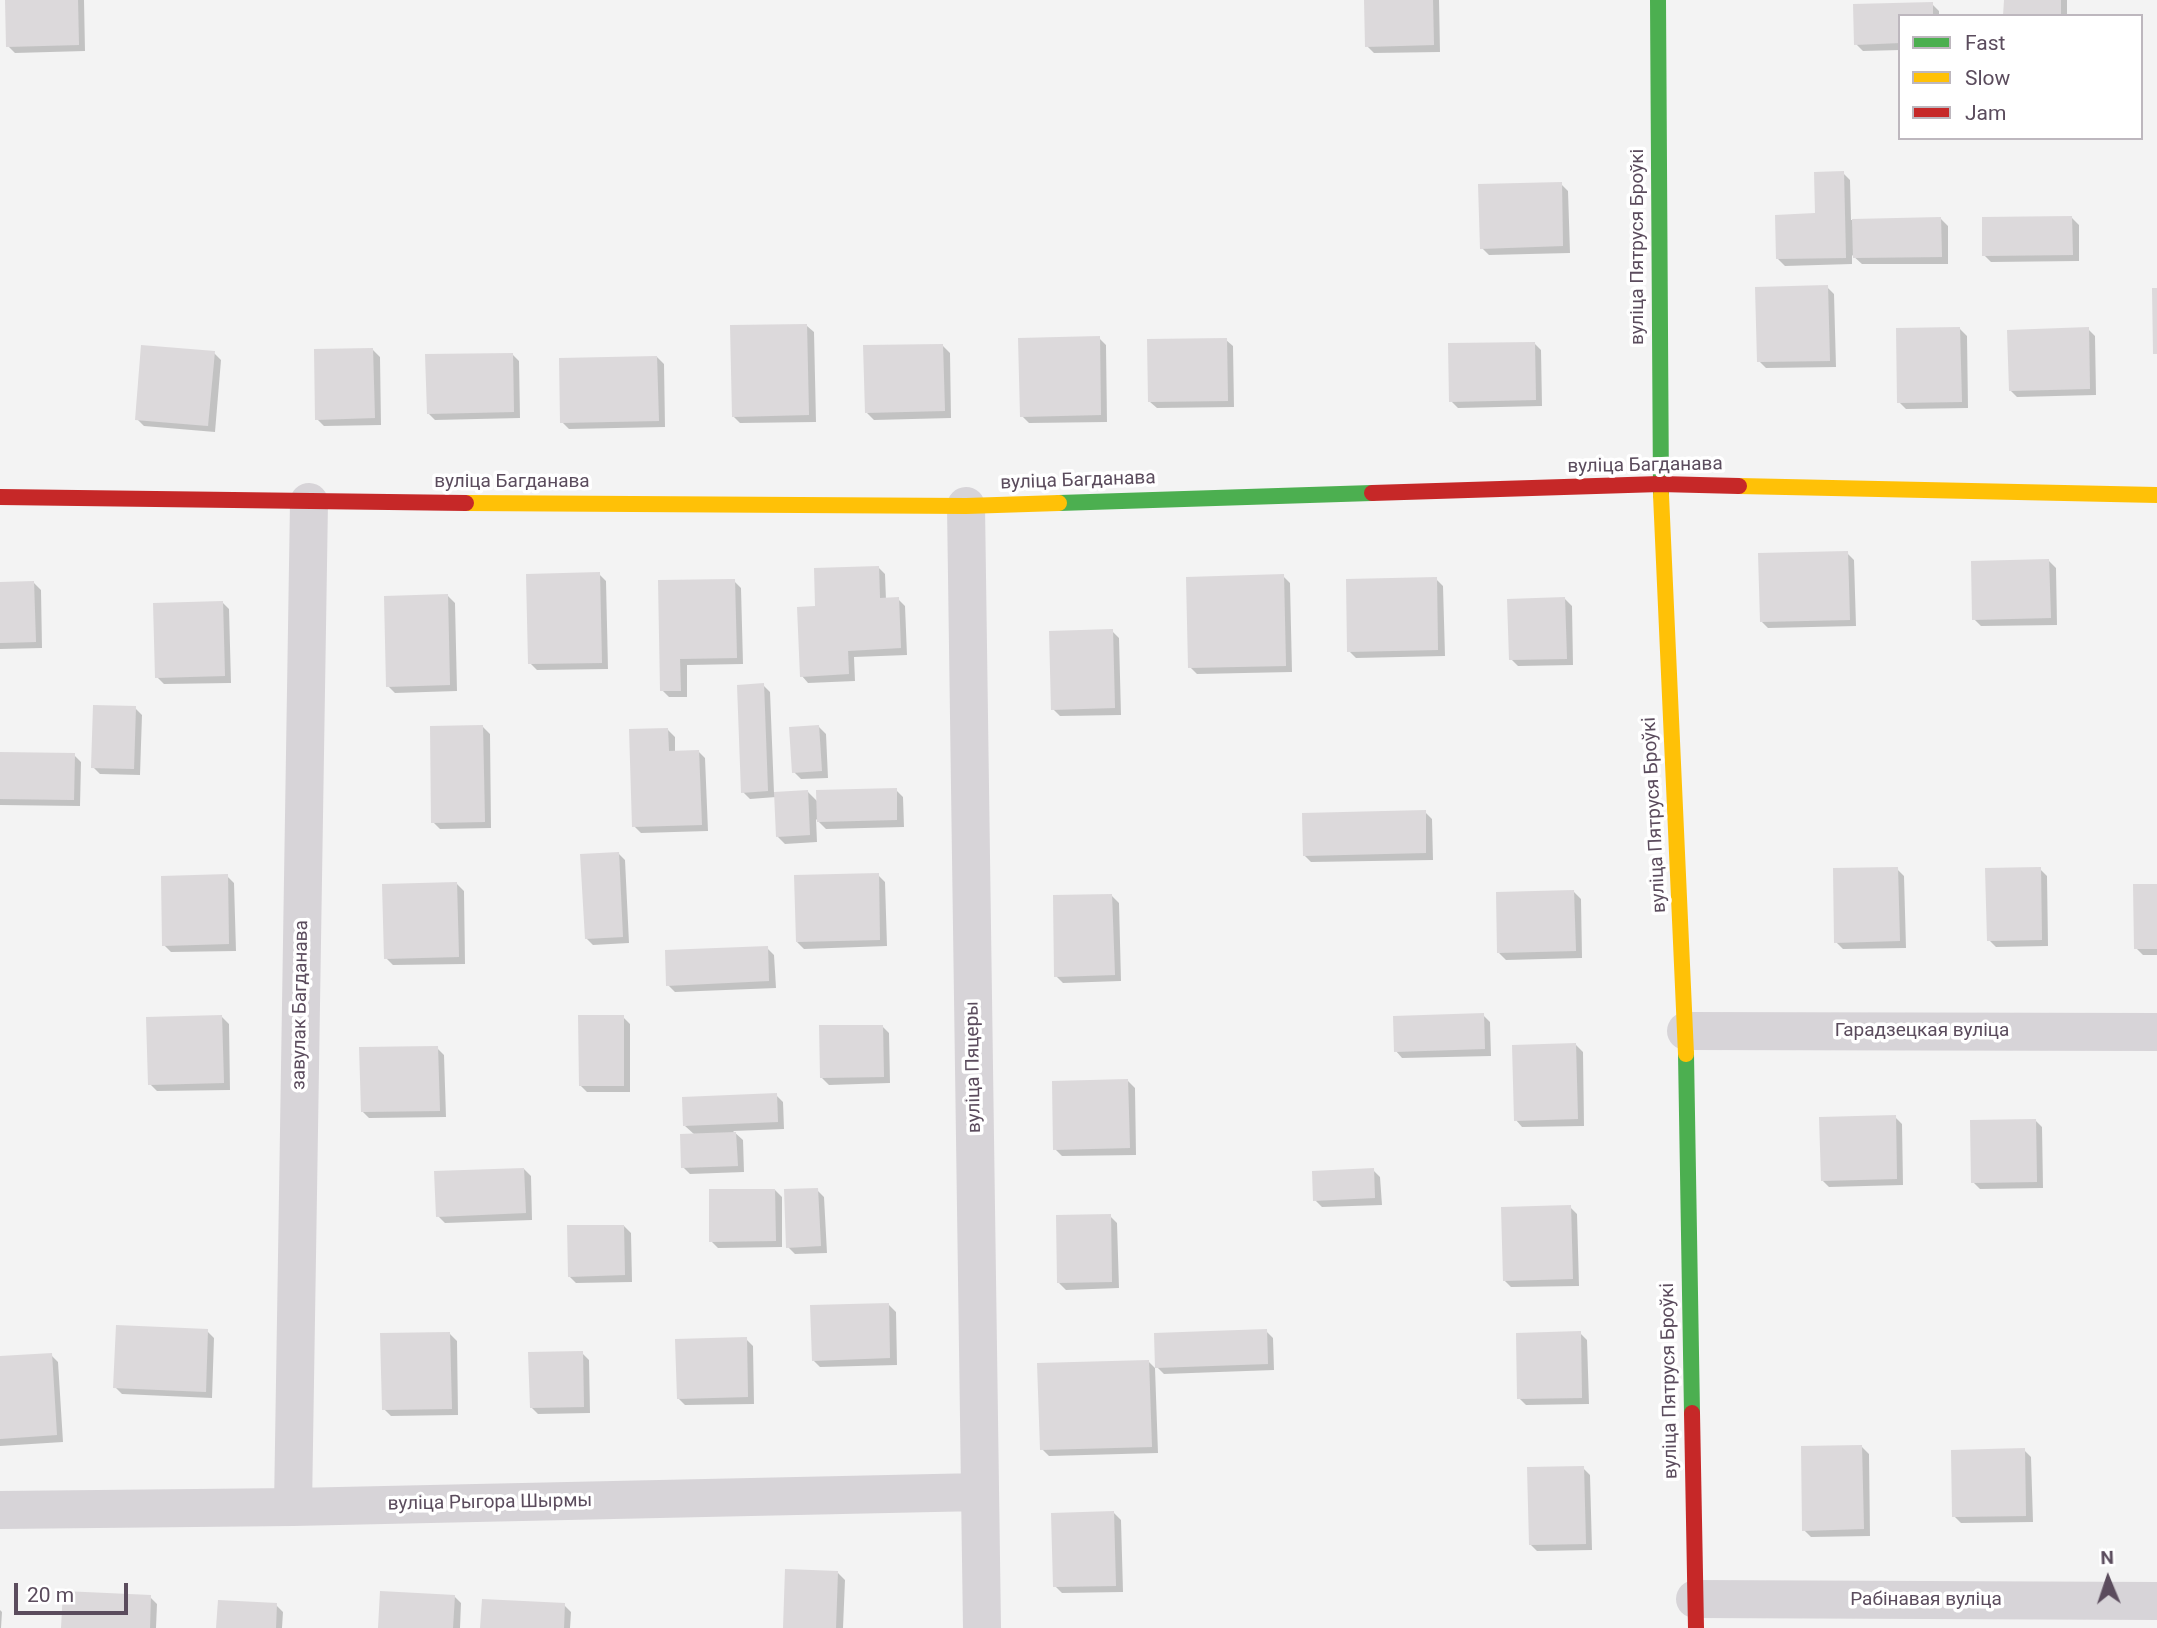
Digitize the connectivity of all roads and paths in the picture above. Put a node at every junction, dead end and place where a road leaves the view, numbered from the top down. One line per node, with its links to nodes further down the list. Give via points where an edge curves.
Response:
1 (1658, 0): 2 (street, вуліца Пятруся Броўкі)
2 (1660, 484): 3 (street, вуліца Багданава); 6 (street, вуліца Багданава); 7 (street, вуліца Пятруся Броўкі)
3 (2157, 495)
4 (0, 497): 5 (street, вуліца Багданава)
5 (309, 502): 6 (street, вуліца Багданава); 10 (street, завулак Багданава)
6 (966, 506): 9 (street, вуліца Пяцеры)
7 (1686, 1031): 8 (street, Гарадзецкая вуліца); 13 (street, вуліца Пятруся Броўкі)
8 (2157, 1032)
9 (980, 1492): 10 (street, вуліца Рыгора Шырмы); 14 (street, вуліца Пяцеры)
10 (293, 1507): 11 (street, вуліца Рыгора Шырмы)
11 (0, 1510)
12 (2157, 1601): 13 (street, Рабінавая вуліца)
13 (1695, 1614)
14 (982, 1628)

